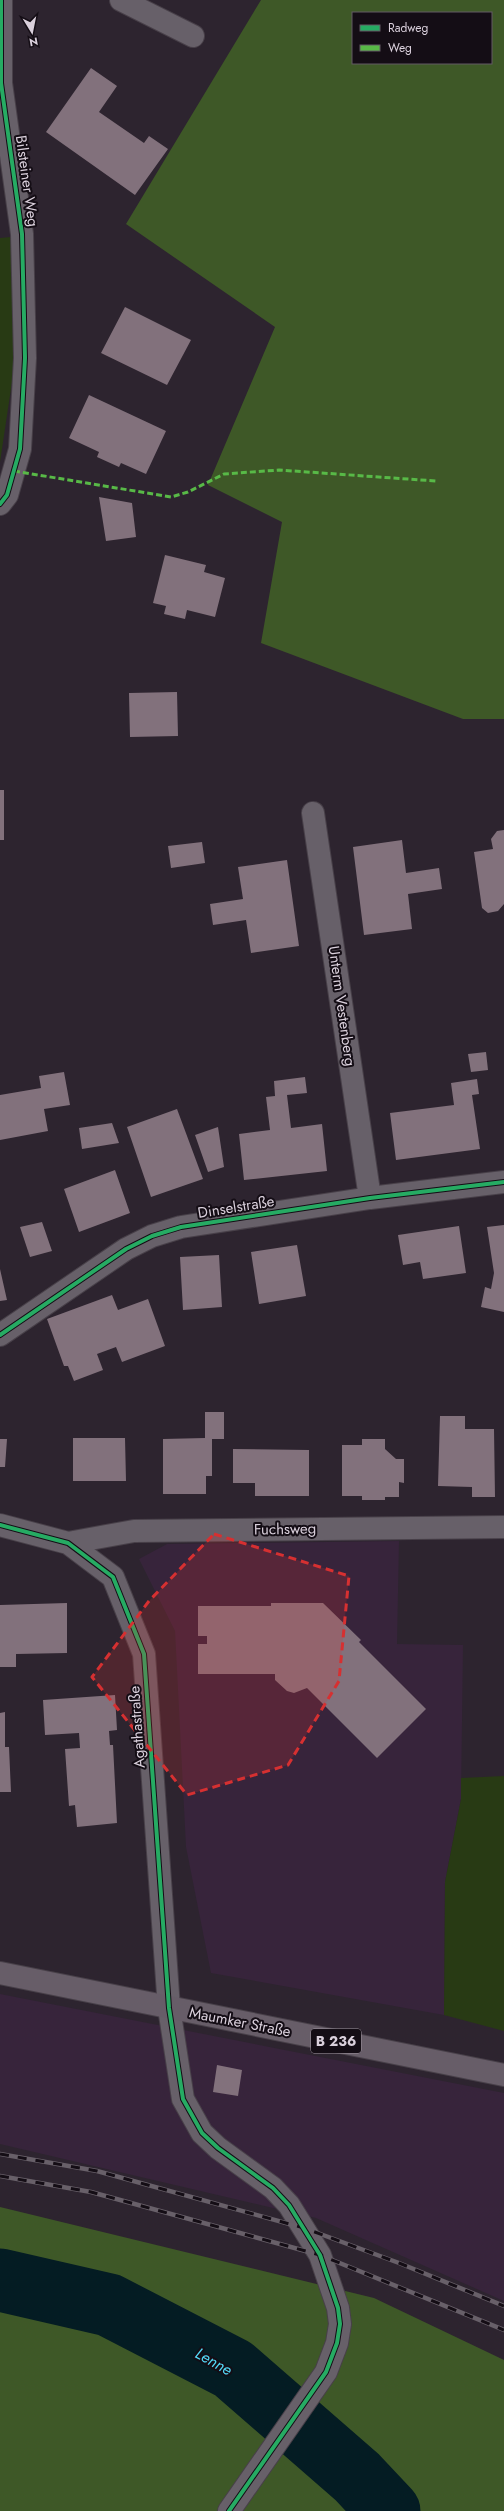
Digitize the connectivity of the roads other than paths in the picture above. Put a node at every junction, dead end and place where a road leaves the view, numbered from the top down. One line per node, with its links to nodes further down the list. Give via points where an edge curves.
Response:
1 (1, 0): 4 (street, Bilsteiner Weg, via 2,83 22,234 25,358 20,449 7,495)
2 (121, 0): 3 (street)
3 (193, 36)
4 (0, 504)
5 (313, 813): 7 (street, Unterm Vestenberg)
6 (504, 1182): 7 (street, Dinselstraße)
7 (370, 1198): 8 (street, Dinselstraße, via 182,1227 152,1236 126,1249)
8 (0, 1336)
9 (0, 1525): 11 (street, Agathastraße)
10 (504, 1527): 11 (street, Fuchsweg, via 134,1531)
11 (68, 1543): 13 (street, Agathastraße, via 113,1577 144,1654)
12 (0, 1974): 13 (main road, Maumker Straße / B 236)
13 (169, 2008): 14 (main road, Maumker Straße / B 236); 15 (street, Agathastraße, via 183,2099 202,2133 218,2148 273,2188 290,2205 320,2255 338,2308 340,2324 337,2343 326,2372)
14 (504, 2075)
15 (229, 2511)

